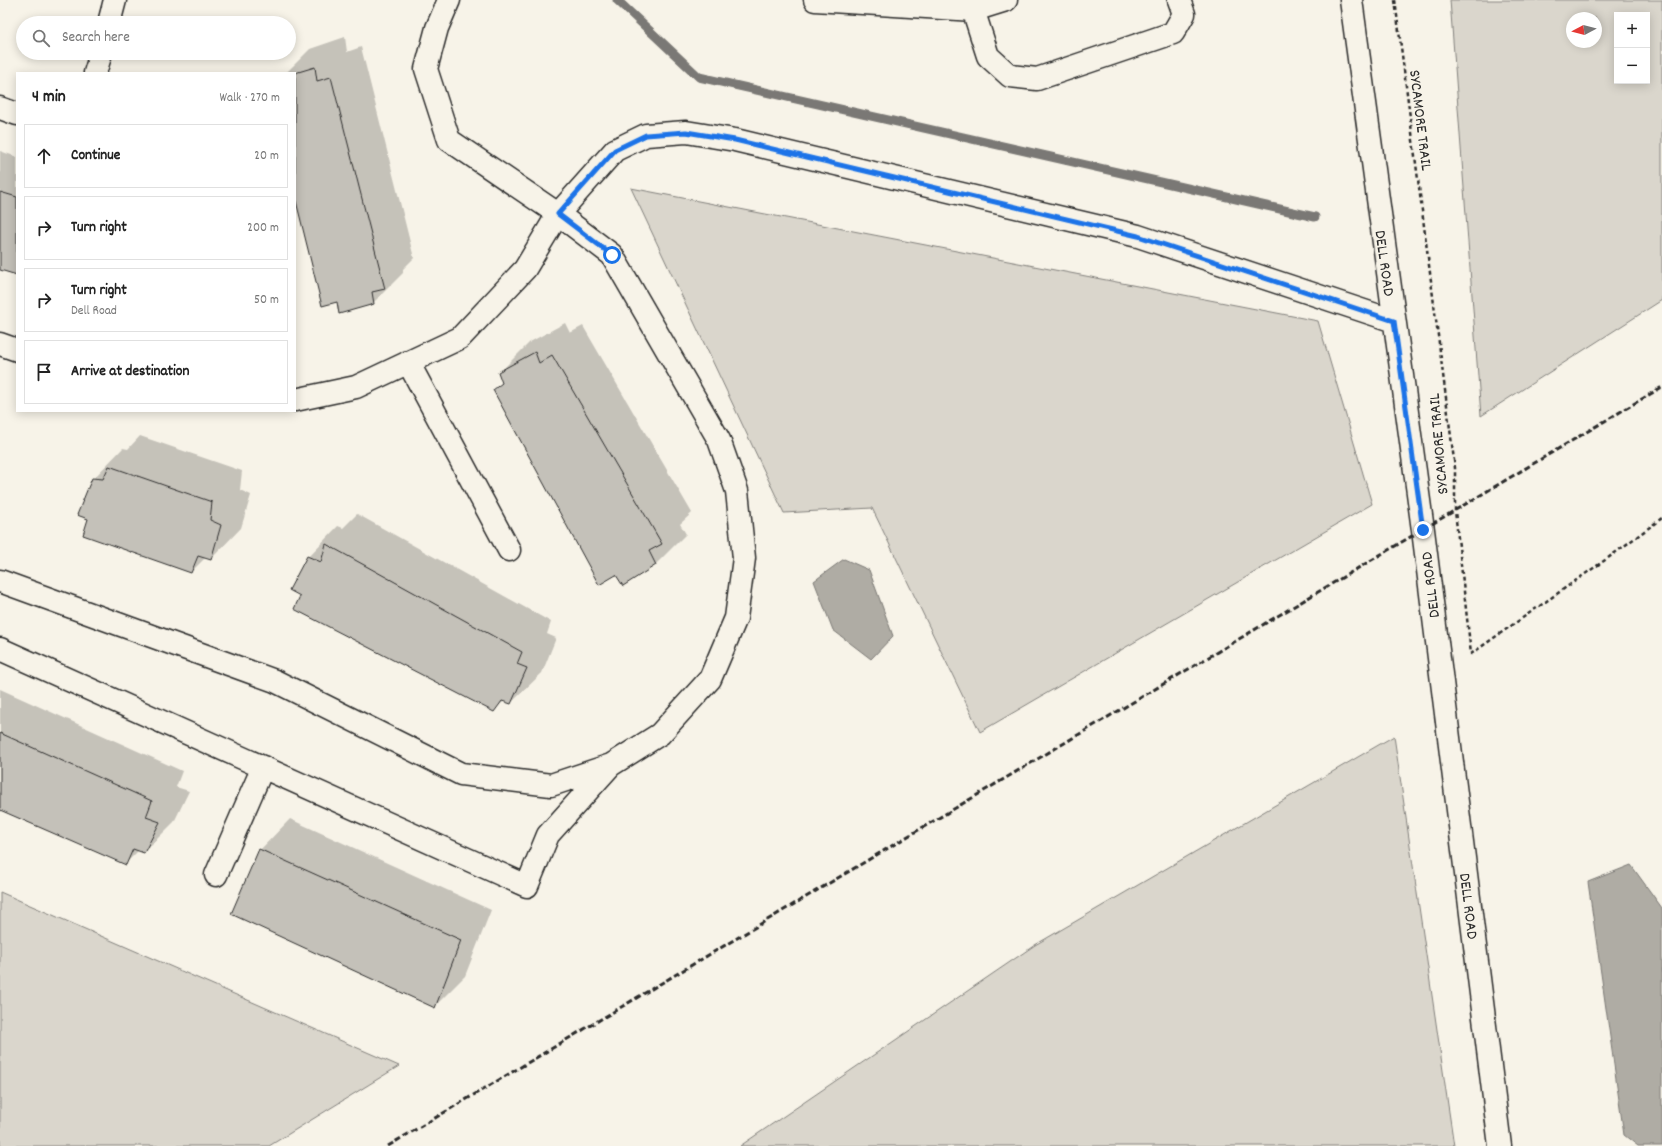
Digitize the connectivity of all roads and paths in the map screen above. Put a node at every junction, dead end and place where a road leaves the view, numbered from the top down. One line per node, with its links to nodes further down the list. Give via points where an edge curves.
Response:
1 (115, 0): 9 (street)
2 (449, 0): 14 (street, via 437,28 426,69 449,140)
3 (815, 0): 8 (street)
4 (1006, 0): 8 (street)
5 (1179, 0): 8 (street, via 1184,14 1173,33 1037,79 1010,76 988,56)
6 (1351, 0): 15 (street, DELL ROAD)
7 (1395, 0): 20 (path, SYCAMORE TRAIL, via 1455,468 1455,511 1471,654)
8 (972, 5)
9 (111, 16)
10 (99, 60): 11 (street)
11 (95, 72)
12 (0, 108): 13 (street)
13 (16, 114)
14 (558, 214): 15 (street, via 615,150 646,135 686,132 735,140 1138,236); 18 (street, via 525,270 460,338); 24 (street, via 612,255 718,440 737,491 744,558 736,618 710,679 660,734)
15 (1394, 321): 27 (street, DELL ROAD, via 1424,538)
16 (0, 344): 17 (street)
17 (16, 350)
18 (408, 362): 19 (street, via 356,386); 21 (street)
19 (296, 400)
20 (1662, 518)
21 (509, 550)
22 (0, 581): 24 (street, via 275,681 460,774 551,785)
23 (0, 649): 25 (street)
24 (611, 765): 25 (street, via 548,835 527,886)
25 (263, 767): 26 (street)
26 (216, 875)
27 (1500, 1146)

